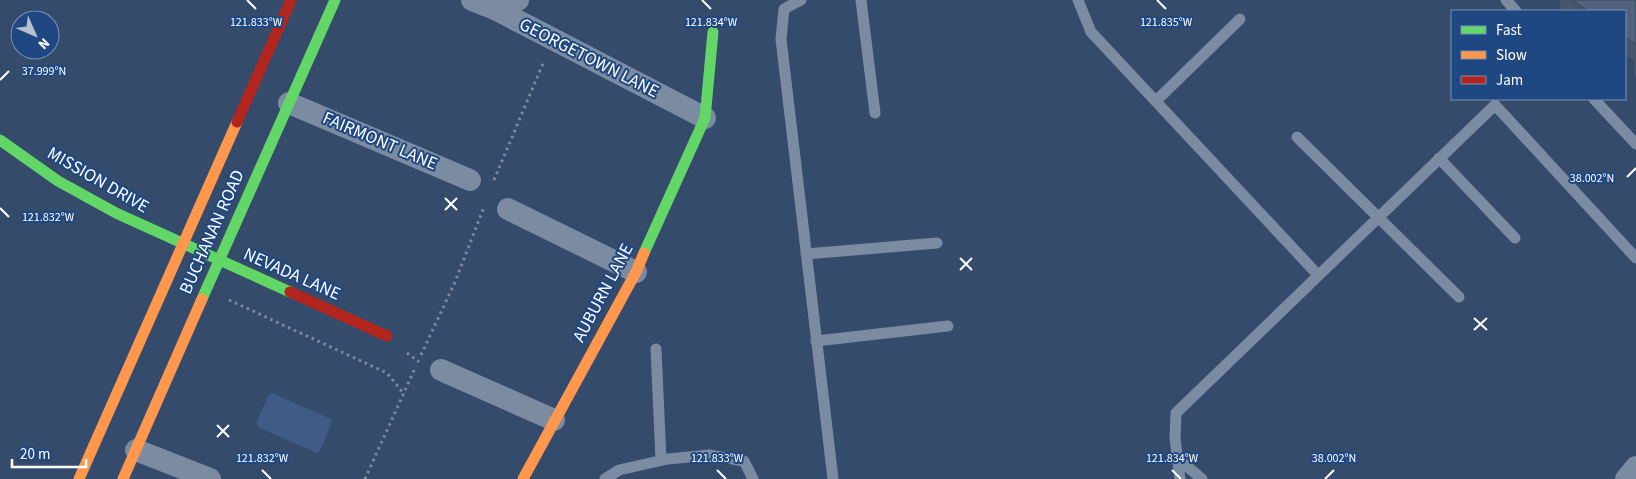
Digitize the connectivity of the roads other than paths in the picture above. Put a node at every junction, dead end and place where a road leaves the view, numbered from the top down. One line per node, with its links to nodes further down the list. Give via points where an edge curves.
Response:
1 (291, 0): 27 (main road, BUCHANAN ROAD)
2 (335, 0): 15 (main road, BUCHANAN ROAD)
3 (472, 0): 9 (street, GEORGETOWN LANE)
4 (518, 0): 9 (street)
5 (801, 0): 28 (lane, via 784,9 781,38)
6 (861, 0): 16 (lane)
7 (1078, 0): 14 (lane, via 1091,32)
8 (1506, 0): 10 (lane)
9 (494, 9): 17 (street, GEORGETOWN LANE)
10 (1515, 10)
11 (1240, 19): 14 (lane)
12 (713, 32): 17 (main road, AUBURN LANE)
13 (1595, 100): 20 (lane)
14 (1156, 102): 32 (lane)
15 (289, 103): 22 (street, FAIRMONT LANE); 30 (main road, BUCHANAN ROAD)
16 (875, 113)
17 (705, 118): 31 (main road, AUBURN LANE)
18 (1297, 137): 24 (lane)
19 (0, 140): 27 (main road, MISSION DRIVE, via 58,181)
20 (1636, 144)
21 (1439, 158): 24 (lane); 25 (lane); 29 (lane, via 1494,105)
22 (470, 180)
23 (508, 209): 31 (street)
24 (1378, 217): 32 (lane); 33 (lane)
25 (1515, 238)
26 (937, 243): 28 (lane)
27 (183, 244): 30 (main road, NEVADA LANE); 44 (main road, BUCHANAN ROAD)
28 (806, 254): 36 (lane)
29 (1636, 258)
30 (218, 260): 35 (main road, NEVADA LANE); 40 (main road, BUCHANAN ROAD)
31 (636, 272): 39 (main road, AUBURN LANE)
32 (1318, 275): 41 (lane, via 1176,413)
33 (1460, 297)
34 (948, 326): 36 (lane)
35 (387, 336)
36 (816, 341): 50 (lane)
37 (656, 349): 42 (lane)
38 (441, 370): 39 (street)
39 (554, 420): 47 (main road, AUBURN LANE)
40 (136, 450): 45 (main road, BUCHANAN ROAD); 46 (street)
41 (1177, 458): 51 (lane); 52 (lane)
42 (661, 460): 48 (lane, via 619,470); 49 (lane, via 709,455 744,461)
43 (1636, 467): 53 (street)
44 (79, 479)
45 (123, 479)
46 (210, 479)
47 (523, 479)
48 (605, 479)
49 (753, 479)
50 (832, 479)
51 (1180, 479)
52 (1202, 479)
53 (1626, 479)

